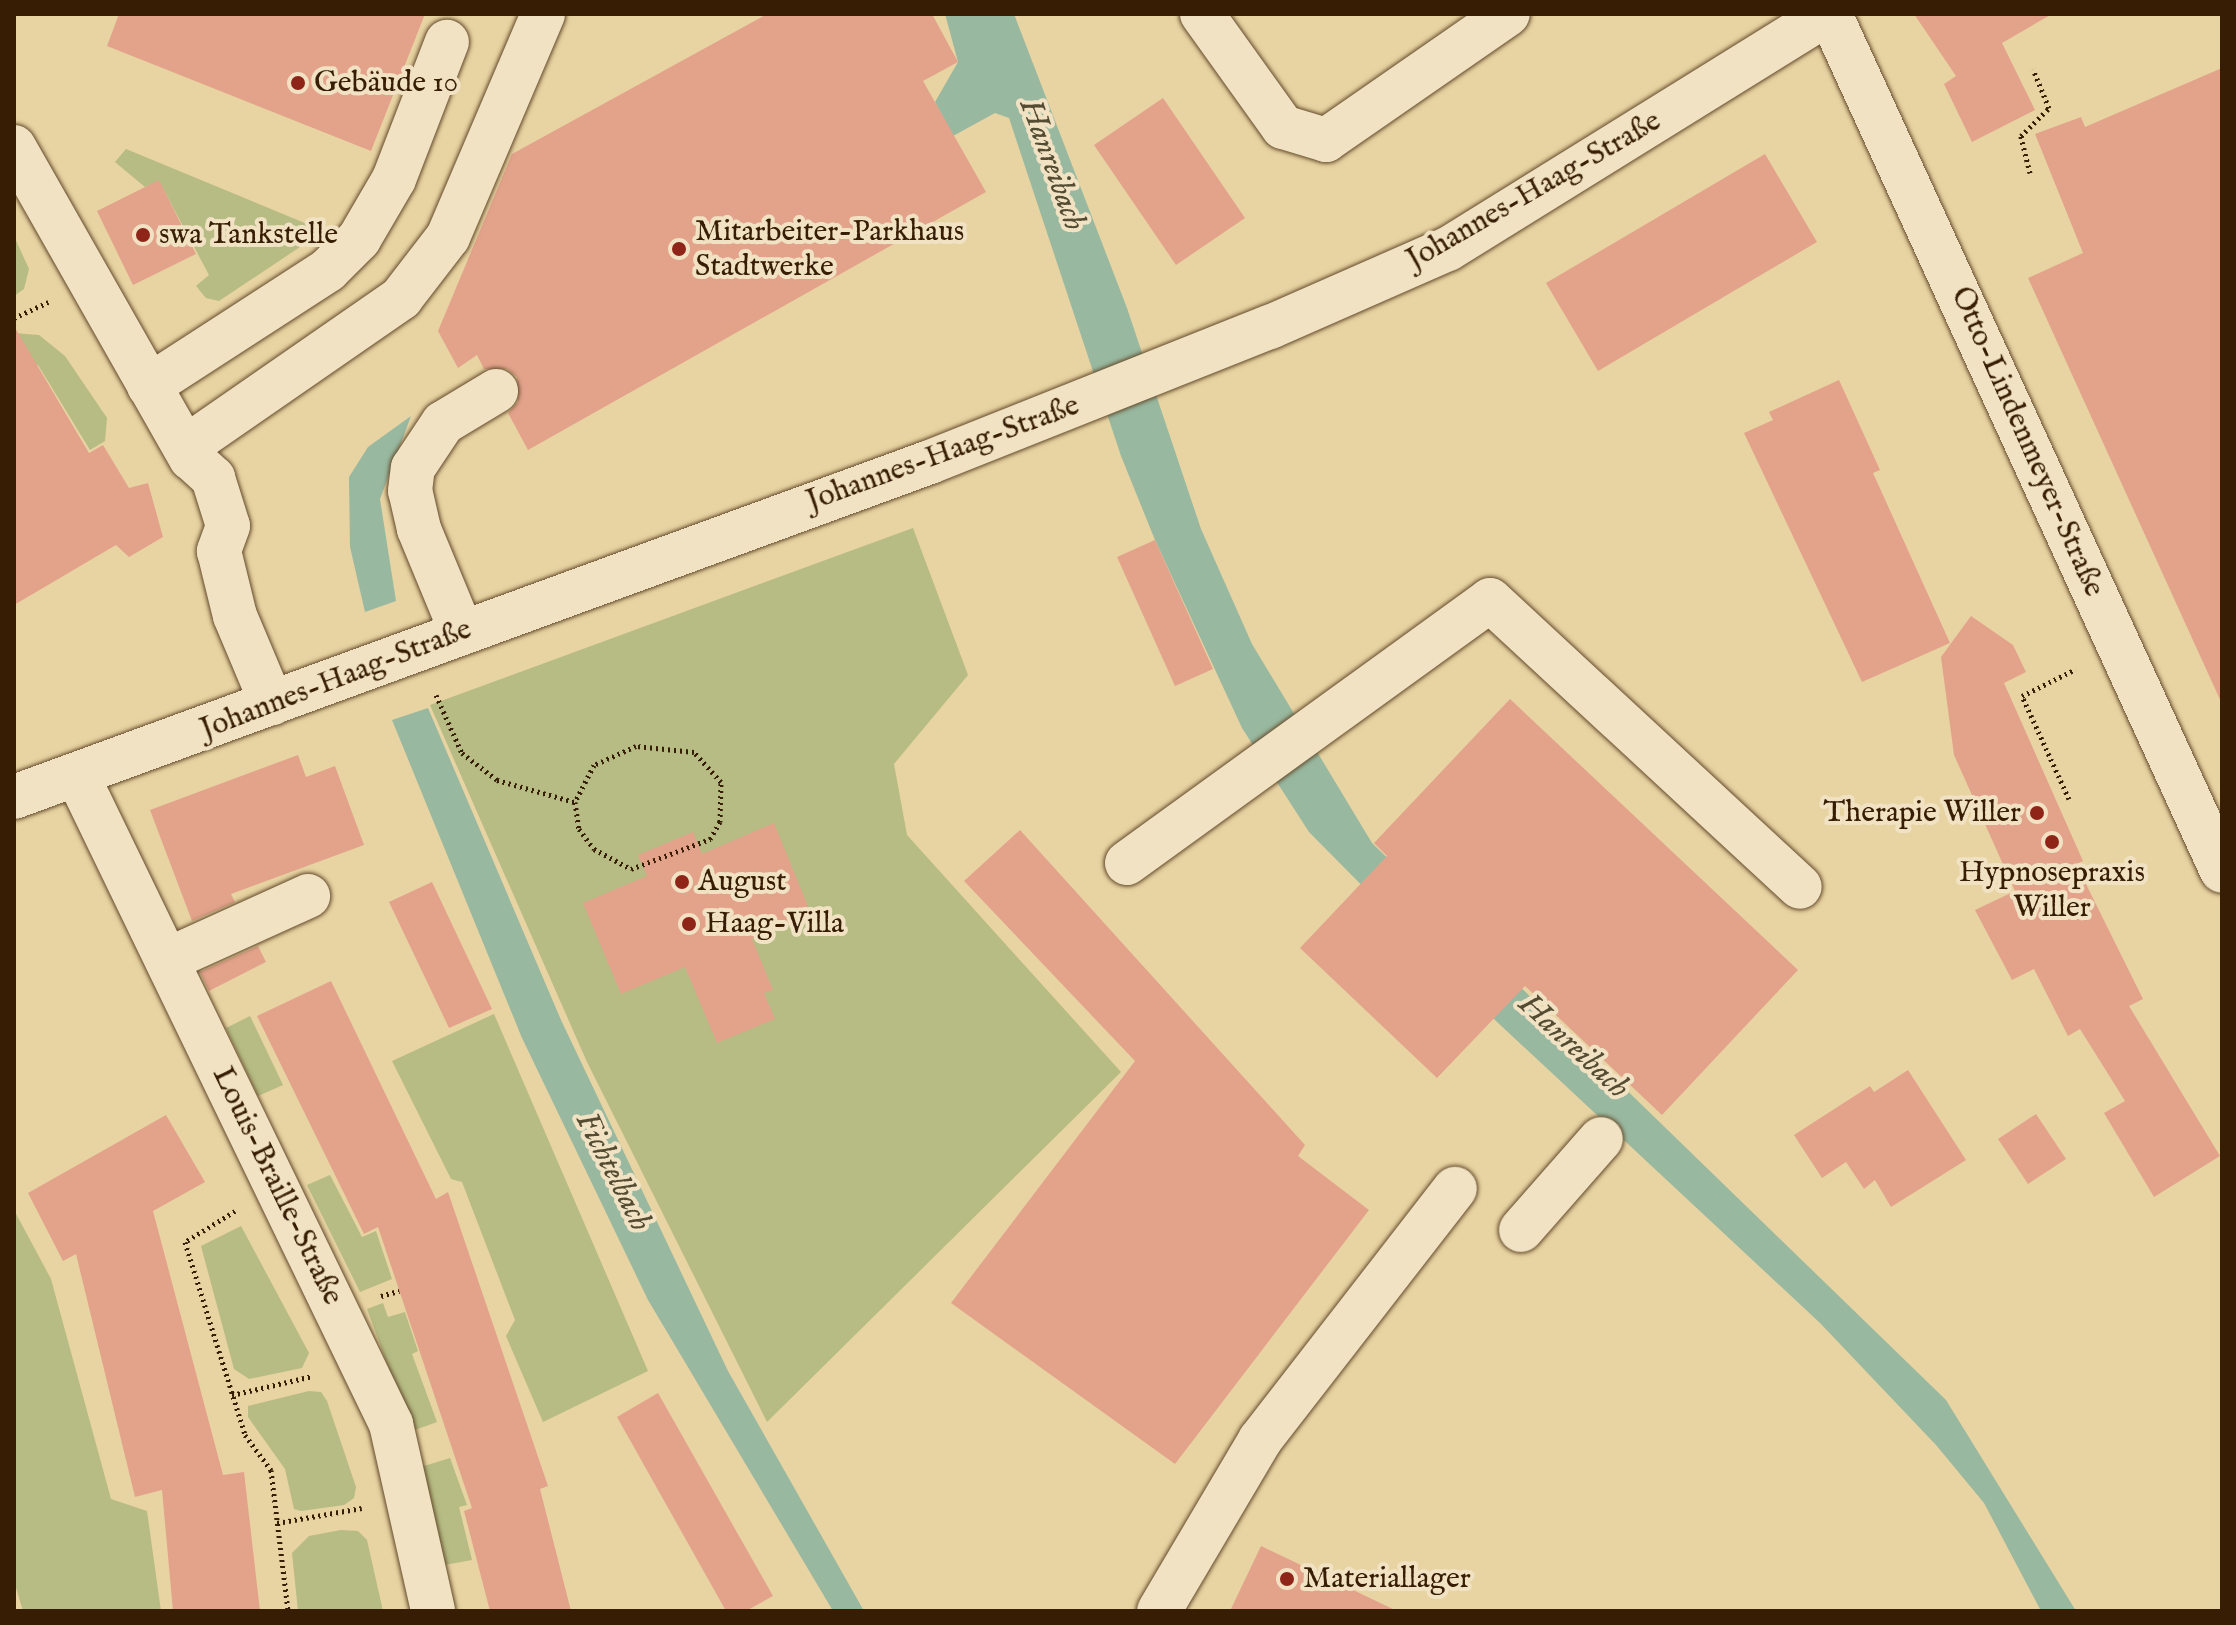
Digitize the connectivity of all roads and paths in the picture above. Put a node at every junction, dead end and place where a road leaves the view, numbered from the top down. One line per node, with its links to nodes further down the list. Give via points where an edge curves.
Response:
1 (543, 14): 11 (street, via 448,237 401,298)
2 (1202, 14): 3 (street, via 1283,127 1326,140)
3 (1508, 14)
4 (1828, 14): 12 (street, Johannes-Haag-Straße, via 1448,249 930,462); 13 (street, Otto-Lindenmeyer-Straße)
5 (447, 42): 9 (street, via 394,179 359,239 328,270)
6 (2033, 69): 8 (path, via 2049,108 2021,136)
7 (14, 147): 9 (street)
8 (2030, 173)
9 (149, 386): 11 (street)
10 (496, 391): 12 (street, via 443,423 413,468 410,491 419,529)
11 (188, 452): 15 (street, via 186,490 192,515 219,551 235,616)
12 (462, 633): 14 (street, Johannes-Haag-Straße)
13 (2120, 648): 18 (path, via 2022,696); 21 (street, Otto-Lindenmeyer-Straße)
14 (420, 649): 15 (street, Johannes-Haag-Straße); 19 (path, via 462,753 497,780)
15 (272, 704): 16 (street, Johannes-Haag-Straße)
16 (78, 777): 17 (street, Johannes-Haag-Straße); 24 (street, Louis-Braille-Straße)
17 (14, 797)
18 (2069, 799)
19 (575, 802): 19 (path, via 579,829 594,849 640,869 710,839 722,802 721,782 709,763 663,745 611,753 594,765)
20 (1127, 863): 22 (street, via 1490,600)
21 (2222, 871)
22 (1800, 887)
23 (308, 896): 24 (street)
24 (167, 960): 26 (street, Louis-Braille-Straße)
25 (1601, 1139): 28 (street)
26 (277, 1186): 31 (street, Louis-Braille-Straße); 32 (path, via 185,1242)
27 (1455, 1189): 37 (street, via 1260,1440)
28 (1521, 1230)
29 (399, 1291): 30 (path)
30 (380, 1296)
31 (363, 1365): 32 (path); 33 (street, Louis-Braille-Straße, via 391,1424)
32 (232, 1395): 34 (path, via 245,1435 271,1470)
33 (408, 1500): 34 (path); 36 (street, Louis-Braille-Straße)
34 (277, 1523): 35 (path)
35 (288, 1611)
36 (433, 1611)
37 (1159, 1611)

